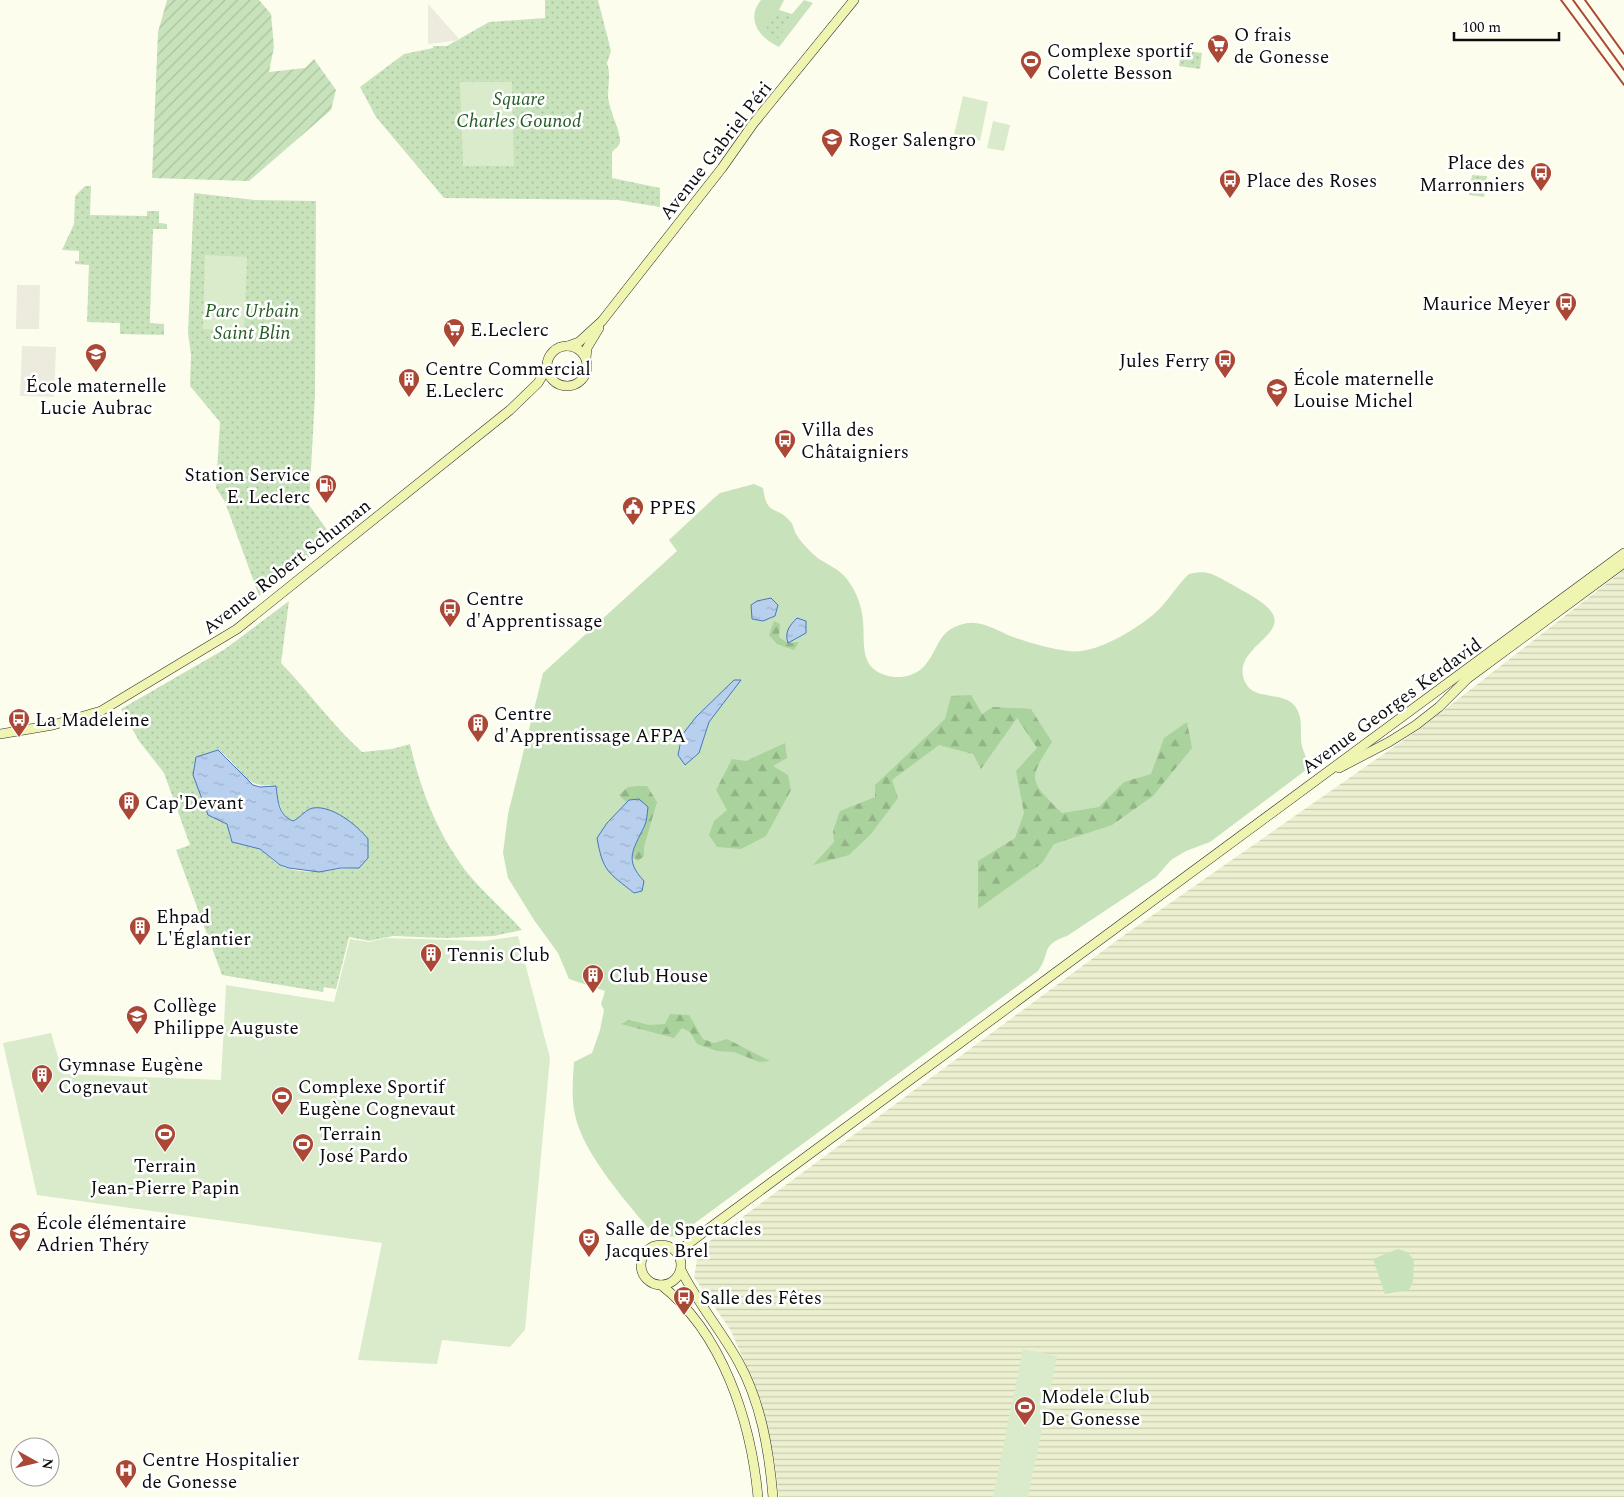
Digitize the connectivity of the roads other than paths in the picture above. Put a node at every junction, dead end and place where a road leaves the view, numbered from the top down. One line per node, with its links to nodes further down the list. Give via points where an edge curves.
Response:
1 (854, 0): 2 (main road, Avenue Gabriel Péri, via 753,124)
2 (602, 321): 3 (main road, Avenue Gabriel Péri, via 579,342); 4 (main road, Avenue Gabriel Péri, via 587,348)
3 (568, 346): 4 (main road, via 579,349); 5 (main road, via 552,353)
4 (586, 358): 6 (main road, via 587,371 580,381 570,386)
5 (547, 368): 6 (main road, via 553,380); 7 (main road, Avenue Robert Schuman, via 538,383)
6 (560, 384): 7 (main road, Avenue Robert Schuman, via 546,385)
7 (520, 401): 10 (main road, Avenue Robert Schuman, via 237,629 102,711)
8 (1624, 553): 13 (main road, Avenue Georges Kerdavid)
9 (1624, 563): 13 (main road, Avenue Georges Kerdavid, via 1467,679 1416,725)
10 (53, 725): 11 (main road, Avenue Robert Schuman); 12 (main road, Avenue Robert Schuman)
11 (0, 729)
12 (0, 734)
13 (1302, 790): 14 (main road)
14 (677, 1252): 15 (main road); 16 (main road, via 659,1244 644,1255 641,1262 644,1276)
15 (681, 1270): 16 (main road, via 674,1280); 18 (main road, via 739,1362 754,1399 766,1444)
16 (661, 1285): 17 (main road, via 673,1294 700,1328 734,1389 750,1440)
17 (758, 1497)
18 (773, 1497)

